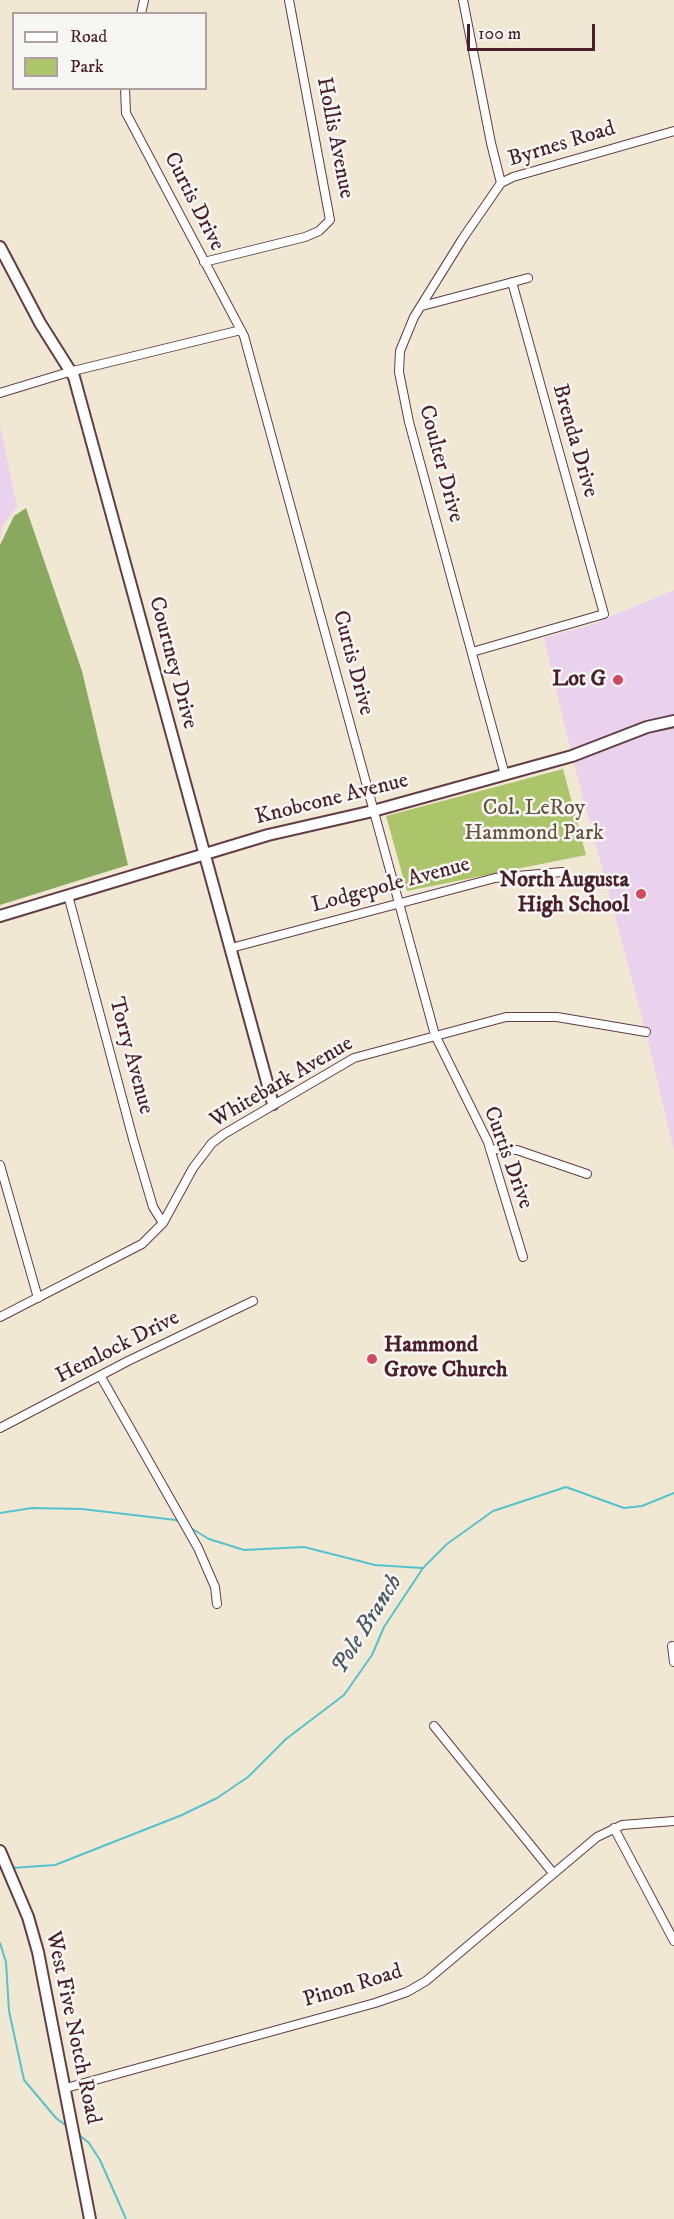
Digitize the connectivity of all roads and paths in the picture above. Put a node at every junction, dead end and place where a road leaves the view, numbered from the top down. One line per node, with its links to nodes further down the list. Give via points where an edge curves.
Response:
1 (289, 0): 7 (street, Hollis Avenue, via 330,220 305,237)
2 (463, 0): 5 (street, Byrnes Road)
3 (125, 90): 7 (street, Curtis Drive, via 126,113)
4 (674, 131): 5 (street, Byrnes Road)
5 (501, 183): 10 (street, Coulter Drive)
6 (0, 247): 12 (street, Courtney Drive)
7 (204, 262): 11 (street, Curtis Drive)
8 (528, 278): 9 (street)
9 (512, 282): 10 (street); 14 (street, Brenda Drive, via 604,614)
10 (422, 306): 14 (street, Coulter Drive, via 408,327 400,351 400,383)
11 (241, 330): 12 (street); 17 (street, Curtis Drive)
12 (69, 372): 13 (street); 18 (street, Courtney Drive, via 80,398)
13 (0, 393)
14 (472, 652): 16 (street, Coulter Drive)
15 (674, 721): 16 (street, Knobcone Avenue)
16 (505, 775): 17 (street, Knobcone Avenue)
17 (373, 811): 18 (street, Knobcone Avenue); 21 (street, Curtis Drive)
18 (204, 854): 20 (street, Knobcone Avenue); 23 (street, Courtney Drive)
19 (562, 872): 21 (street, Lodgepole Avenue, via 495,878)
20 (68, 895): 22 (street, Knobcone Avenue); 30 (street, Torry Avenue, via 153,1207)
21 (398, 903): 23 (street, Lodgepole Avenue); 25 (street, Curtis Drive)
22 (0, 916)
23 (231, 948): 26 (street, Courtney Drive)
24 (646, 1032): 25 (street, Whitebark Avenue, via 530,1015)
25 (435, 1035): 26 (street, Whitebark Avenue, via 354,1058); 27 (street, Curtis Drive)
26 (273, 1104): 30 (street, Whitebark Avenue, via 212,1143)
27 (490, 1149): 29 (street, via 517,1150); 31 (street, Curtis Drive)
28 (0, 1165): 32 (street)
29 (587, 1174)
30 (163, 1222): 32 (street, Whitebark Avenue, via 142,1244)
31 (523, 1257)
32 (38, 1298): 34 (street, Whitebark Avenue)
33 (254, 1301): 35 (street, Hemlock Drive)
34 (0, 1317)
35 (101, 1377): 36 (street, Hemlock Drive); 37 (street, via 198,1548 215,1587)
36 (0, 1428)
37 (217, 1604)
38 (672, 1646): 39 (street)
39 (674, 1662)
40 (434, 1726): 44 (street)
41 (674, 1821): 42 (street, Pinon Road)
42 (614, 1828): 44 (street, Pinon Road); 45 (street)
43 (0, 1851): 46 (street, West Five Notch Road, via 33,1931)
44 (553, 1873): 46 (street, Pinon Road, via 426,1981 407,1992)
45 (674, 1941)
46 (66, 2088): 47 (street, West Five Notch Road)
47 (90, 2219)

